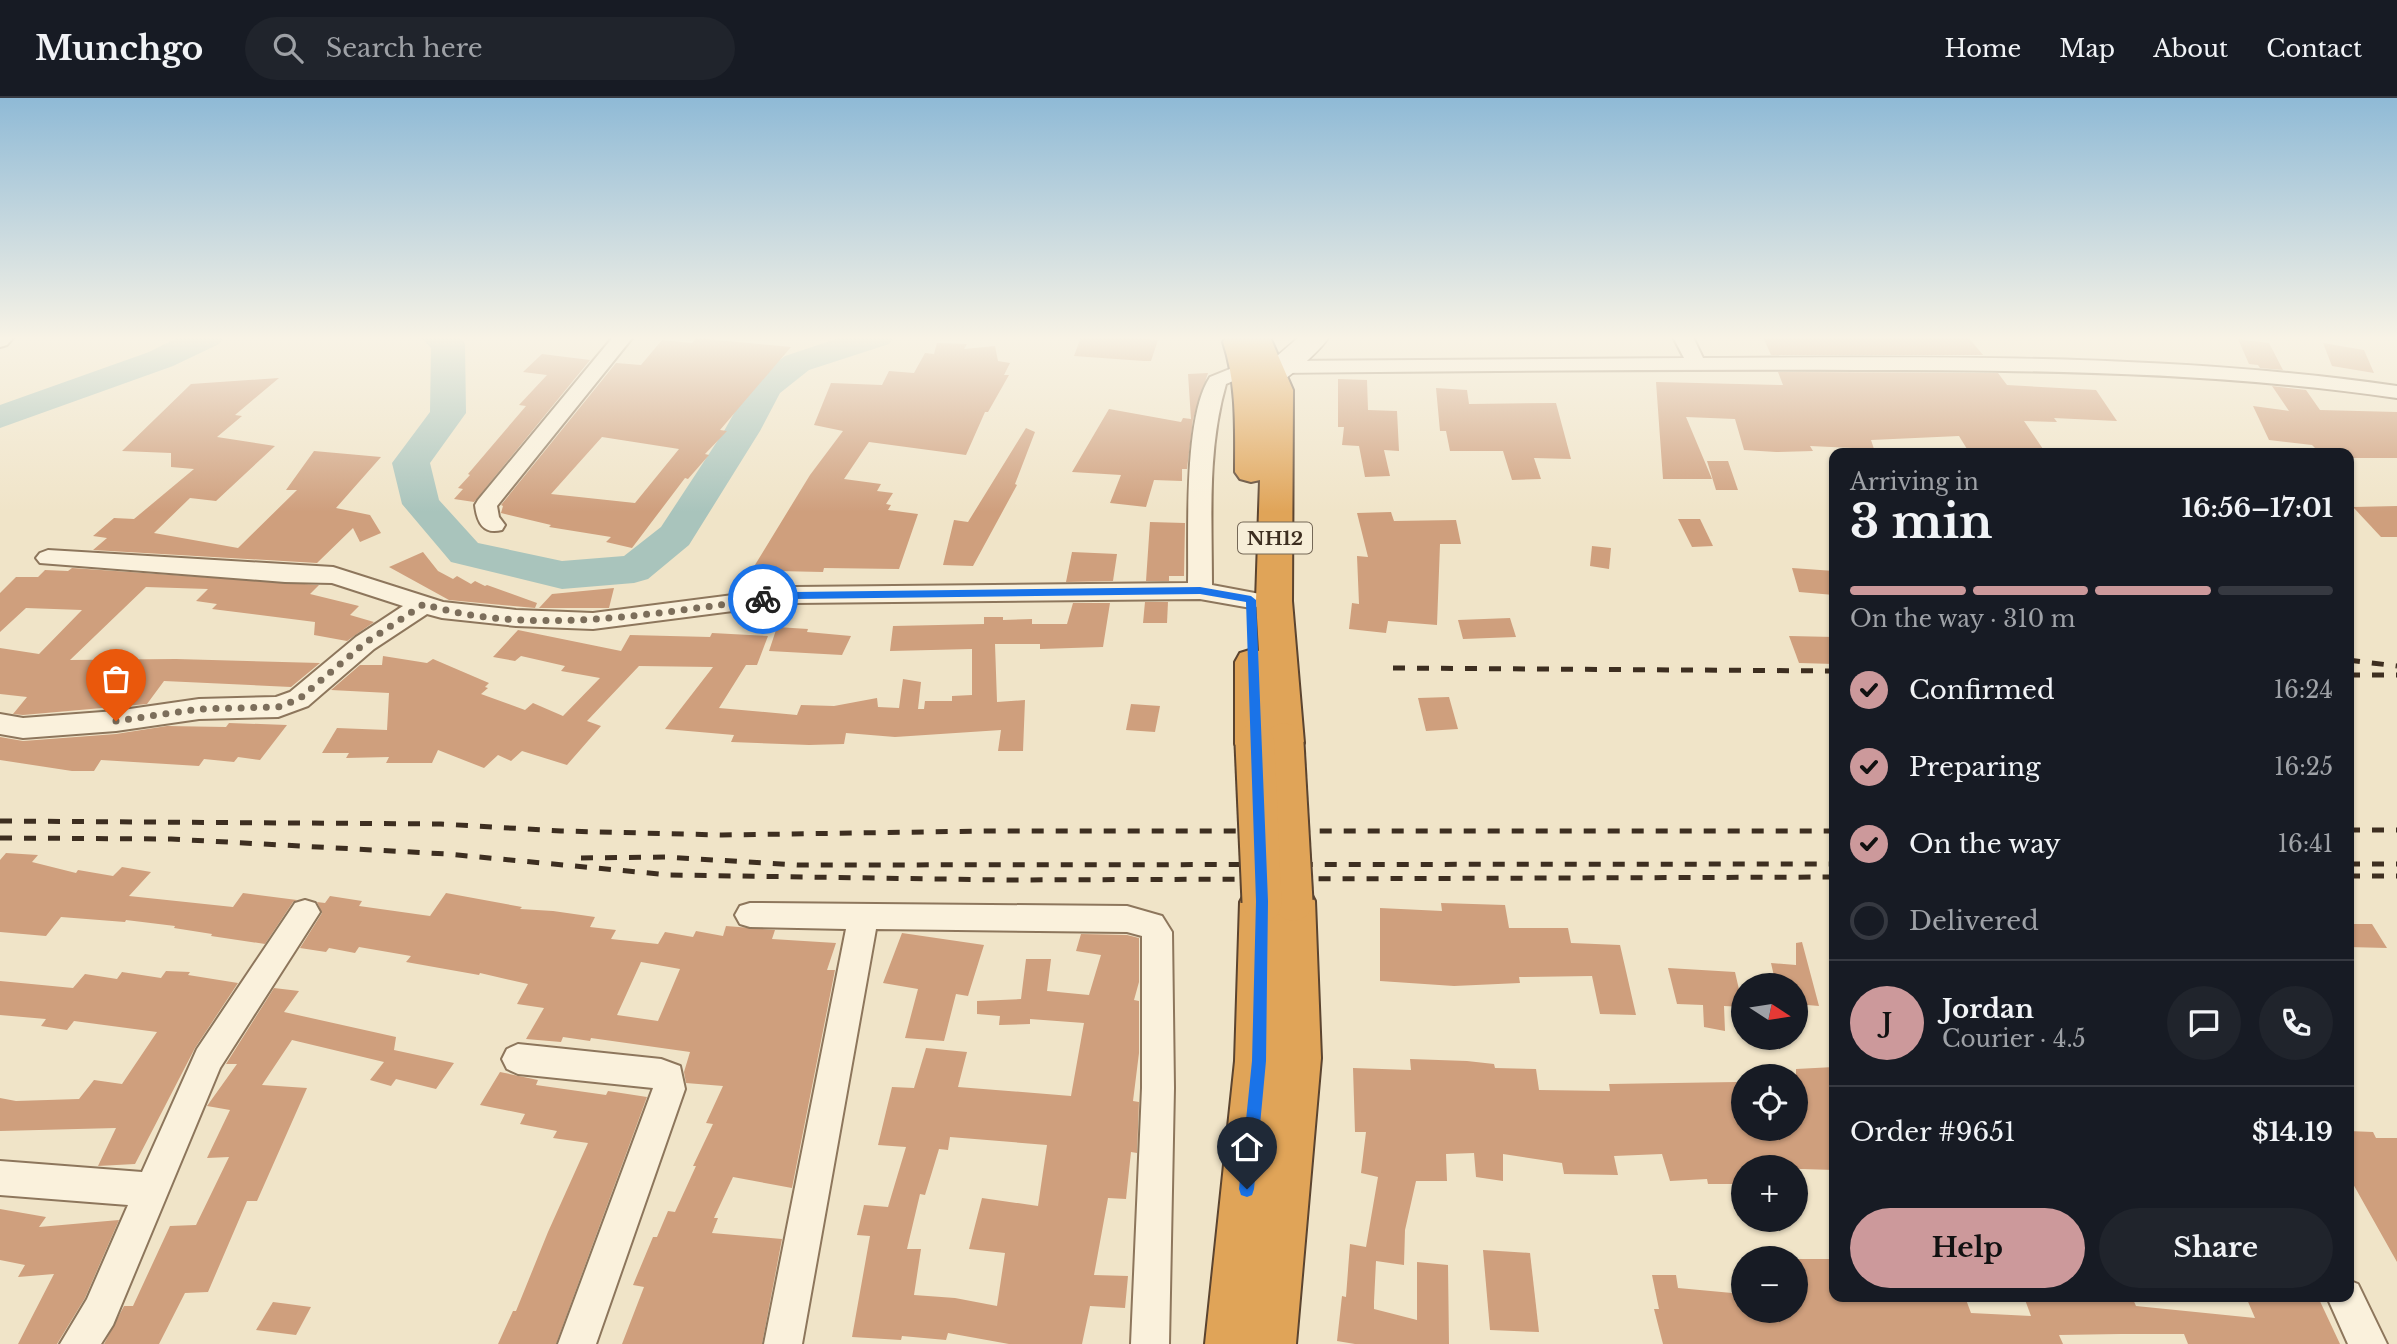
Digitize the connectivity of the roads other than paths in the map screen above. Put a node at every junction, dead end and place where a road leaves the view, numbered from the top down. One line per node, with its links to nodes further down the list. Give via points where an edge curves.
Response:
1 (576, 395): 5 (street, via 486,505)
2 (1212, 395): 7 (street, via 1202,475)
3 (1257, 395): 8 (highway, NH12)
4 (1278, 395): 11 (highway, NH12)
5 (494, 525)
6 (48, 558): 9 (street, via 333,575)
7 (1200, 591): 8 (street); 9 (street, via 794,595 593,621 506,617)
8 (1251, 600): 11 (highway, NH12)
9 (424, 604): 10 (street, via 365,643 299,699 278,707 199,709 23,728)
10 (0, 724)
11 (1270, 743): 12 (highway, NH12, bridge)
12 (1278, 901): 24 (highway, NH12); 25 (highway, NH12, via 1297,1058)
13 (305, 912): 18 (street, via 208,1059)
14 (750, 915): 15 (street)
15 (863, 916): 22 (street); 23 (street, via 1127,919 1151,925 1157,932 1158,1088)
16 (518, 1059): 21 (street, via 668,1077 669,1089)
17 (0, 1178): 18 (street)
18 (152, 1190): 20 (street, via 100,1312)
19 (2347, 1302): 26 (street)
20 (79, 1344)
21 (577, 1344)
22 (783, 1344)
23 (1150, 1344)
24 (1231, 1344)
25 (1269, 1344)
26 (2368, 1344)

